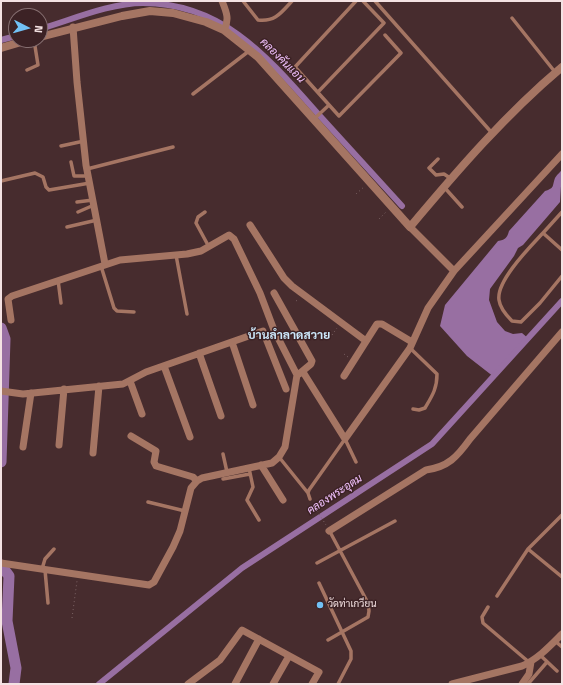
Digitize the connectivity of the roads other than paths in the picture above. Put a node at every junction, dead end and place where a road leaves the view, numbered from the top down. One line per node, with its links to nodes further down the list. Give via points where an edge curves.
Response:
1 (222, 1): 8 (street, via 227,14)
2 (243, 1): 3 (lane, via 258,20 265,21 278,17)
3 (292, 1)
4 (356, 1): 16 (lane, via 295,67)
5 (362, 1): 16 (lane, via 384,23)
6 (375, 1): 20 (lane)
7 (512, 18): 14 (lane)
8 (226, 26): 9 (street, via 173,13 150,11); 13 (street)
9 (73, 27): 10 (street); 21 (street)
10 (48, 35)
11 (385, 35): 18 (lane, via 401,53 339,116)
12 (35, 48): 15 (lane, via 38,65)
13 (250, 50): 17 (lane); 19 (street)
14 (559, 69): 20 (street)
15 (27, 70)
16 (318, 92): 18 (lane)
17 (193, 94)
18 (329, 105): 19 (lane)
19 (314, 119): 40 (street)
20 (492, 134): 28 (street)
21 (84, 141): 22 (lane); 27 (street)
22 (61, 146)
23 (173, 147): 27 (lane)
24 (562, 154): 46 (street)
25 (438, 159): 28 (lane, via 429,168 436,175 444,174)
26 (71, 162): 27 (lane, via 74,176)
27 (89, 176): 29 (lane, via 49,190 43,177 35,173); 32 (street)
28 (451, 179): 30 (street)
29 (1, 181)
30 (444, 187): 33 (lane); 40 (street)
31 (77, 202): 32 (lane)
32 (93, 202): 34 (lane); 37 (street)
33 (462, 207)
34 (78, 212)
35 (205, 212): 42 (lane, via 198,217 196,223)
36 (562, 212): 41 (lane)
37 (97, 220): 39 (lane); 45 (street)
38 (250, 225): 55 (street, via 284,278)
39 (67, 227)
40 (410, 227): 46 (street)
41 (543, 233): 43 (lane); 47 (lane, via 503,281 499,295 502,308 512,321 521,322)
42 (209, 246): 44 (street, via 201,251); 60 (street, via 226,235 234,239 260,293 274,330)
43 (562, 250)
44 (176, 255): 45 (street, via 126,259); 52 (lane)
45 (103, 264): 48 (street); 51 (lane, via 114,308 117,312)
46 (454, 270): 57 (street, via 428,308)
47 (562, 276)
48 (58, 280): 50 (lane); 53 (street, via 8,299)
49 (274, 293): 60 (street, via 312,361)
50 (61, 303)
51 (134, 312)
52 (187, 314)
53 (11, 320)
54 (562, 332): 94 (street, via 459,454 439,468 426,470)
55 (366, 341): 57 (street, via 380,323); 61 (street)
56 (232, 342): 58 (street); 65 (street, via 262,331); 68 (street)
57 (411, 345): 69 (lane, via 437,374 435,392 425,408); 74 (street)
58 (199, 353): 59 (street); 71 (street)
59 (164, 366): 62 (street); 73 (street)
60 (300, 373): 74 (street); 79 (street, via 285,447)
61 (344, 376)
62 (130, 381): 63 (street); 70 (street)
63 (99, 386): 64 (street); 77 (street)
64 (64, 389): 67 (street); 75 (street)
65 (286, 389)
66 (1, 391): 67 (street)
67 (31, 393): 76 (street)
68 (253, 405)
69 (413, 409)
70 (142, 414)
71 (221, 416)
72 (131, 436): 85 (street, via 156,451 156,466 193,477)
73 (190, 437)
74 (345, 439): 80 (lane); 86 (lane)
75 (59, 445)
76 (23, 447)
77 (93, 452)
78 (223, 454): 83 (lane)
79 (279, 457): 81 (street, via 272,463); 86 (lane)
80 (356, 462)
81 (261, 465): 82 (street); 88 (street)
82 (249, 471): 83 (street); 84 (lane); 92 (lane, via 252,487 247,500)
83 (227, 472): 85 (street)
84 (224, 479)
85 (197, 481): 90 (street, via 191,488)
86 (308, 492): 87 (lane)
87 (310, 499)
88 (283, 500)
89 (148, 502): 90 (lane)
90 (185, 512): 100 (street, via 173,547 154,582 149,585)
91 (562, 515): 96 (lane)
92 (259, 520)
93 (395, 521): 97 (lane)
94 (329, 530): 97 (lane)
95 (54, 549): 100 (lane, via 45,559)
96 (528, 549): 101 (lane); 103 (lane)
97 (339, 550): 98 (lane); 106 (lane, via 368,603 369,610 368,617)
98 (317, 563)
99 (4, 564): 100 (street)
100 (43, 569): 104 (lane)
101 (562, 577)
102 (318, 583): 106 (lane)
103 (497, 596)
104 (48, 603)
105 (488, 608): 114 (lane, via 482,617 483,623)
106 (344, 632): 109 (lane); 121 (lane, via 352,655)
107 (562, 634): 110 (street)
108 (259, 639): 113 (street); 117 (street, via 242,630 220,660); 118 (street)
109 (328, 640)
110 (555, 641): 111 (lane); 112 (street)
111 (562, 647)
112 (540, 655): 114 (street); 115 (lane)
113 (289, 656): 119 (street); 120 (street, via 319,672)
114 (530, 662): 122 (street); 123 (street, via 529,674)
115 (547, 662): 116 (lane); 124 (lane)
116 (557, 671)
117 (188, 684)
118 (235, 684)
119 (273, 684)
120 (312, 684)
121 (338, 684)
122 (452, 684)
123 (522, 684)
124 (528, 684)

